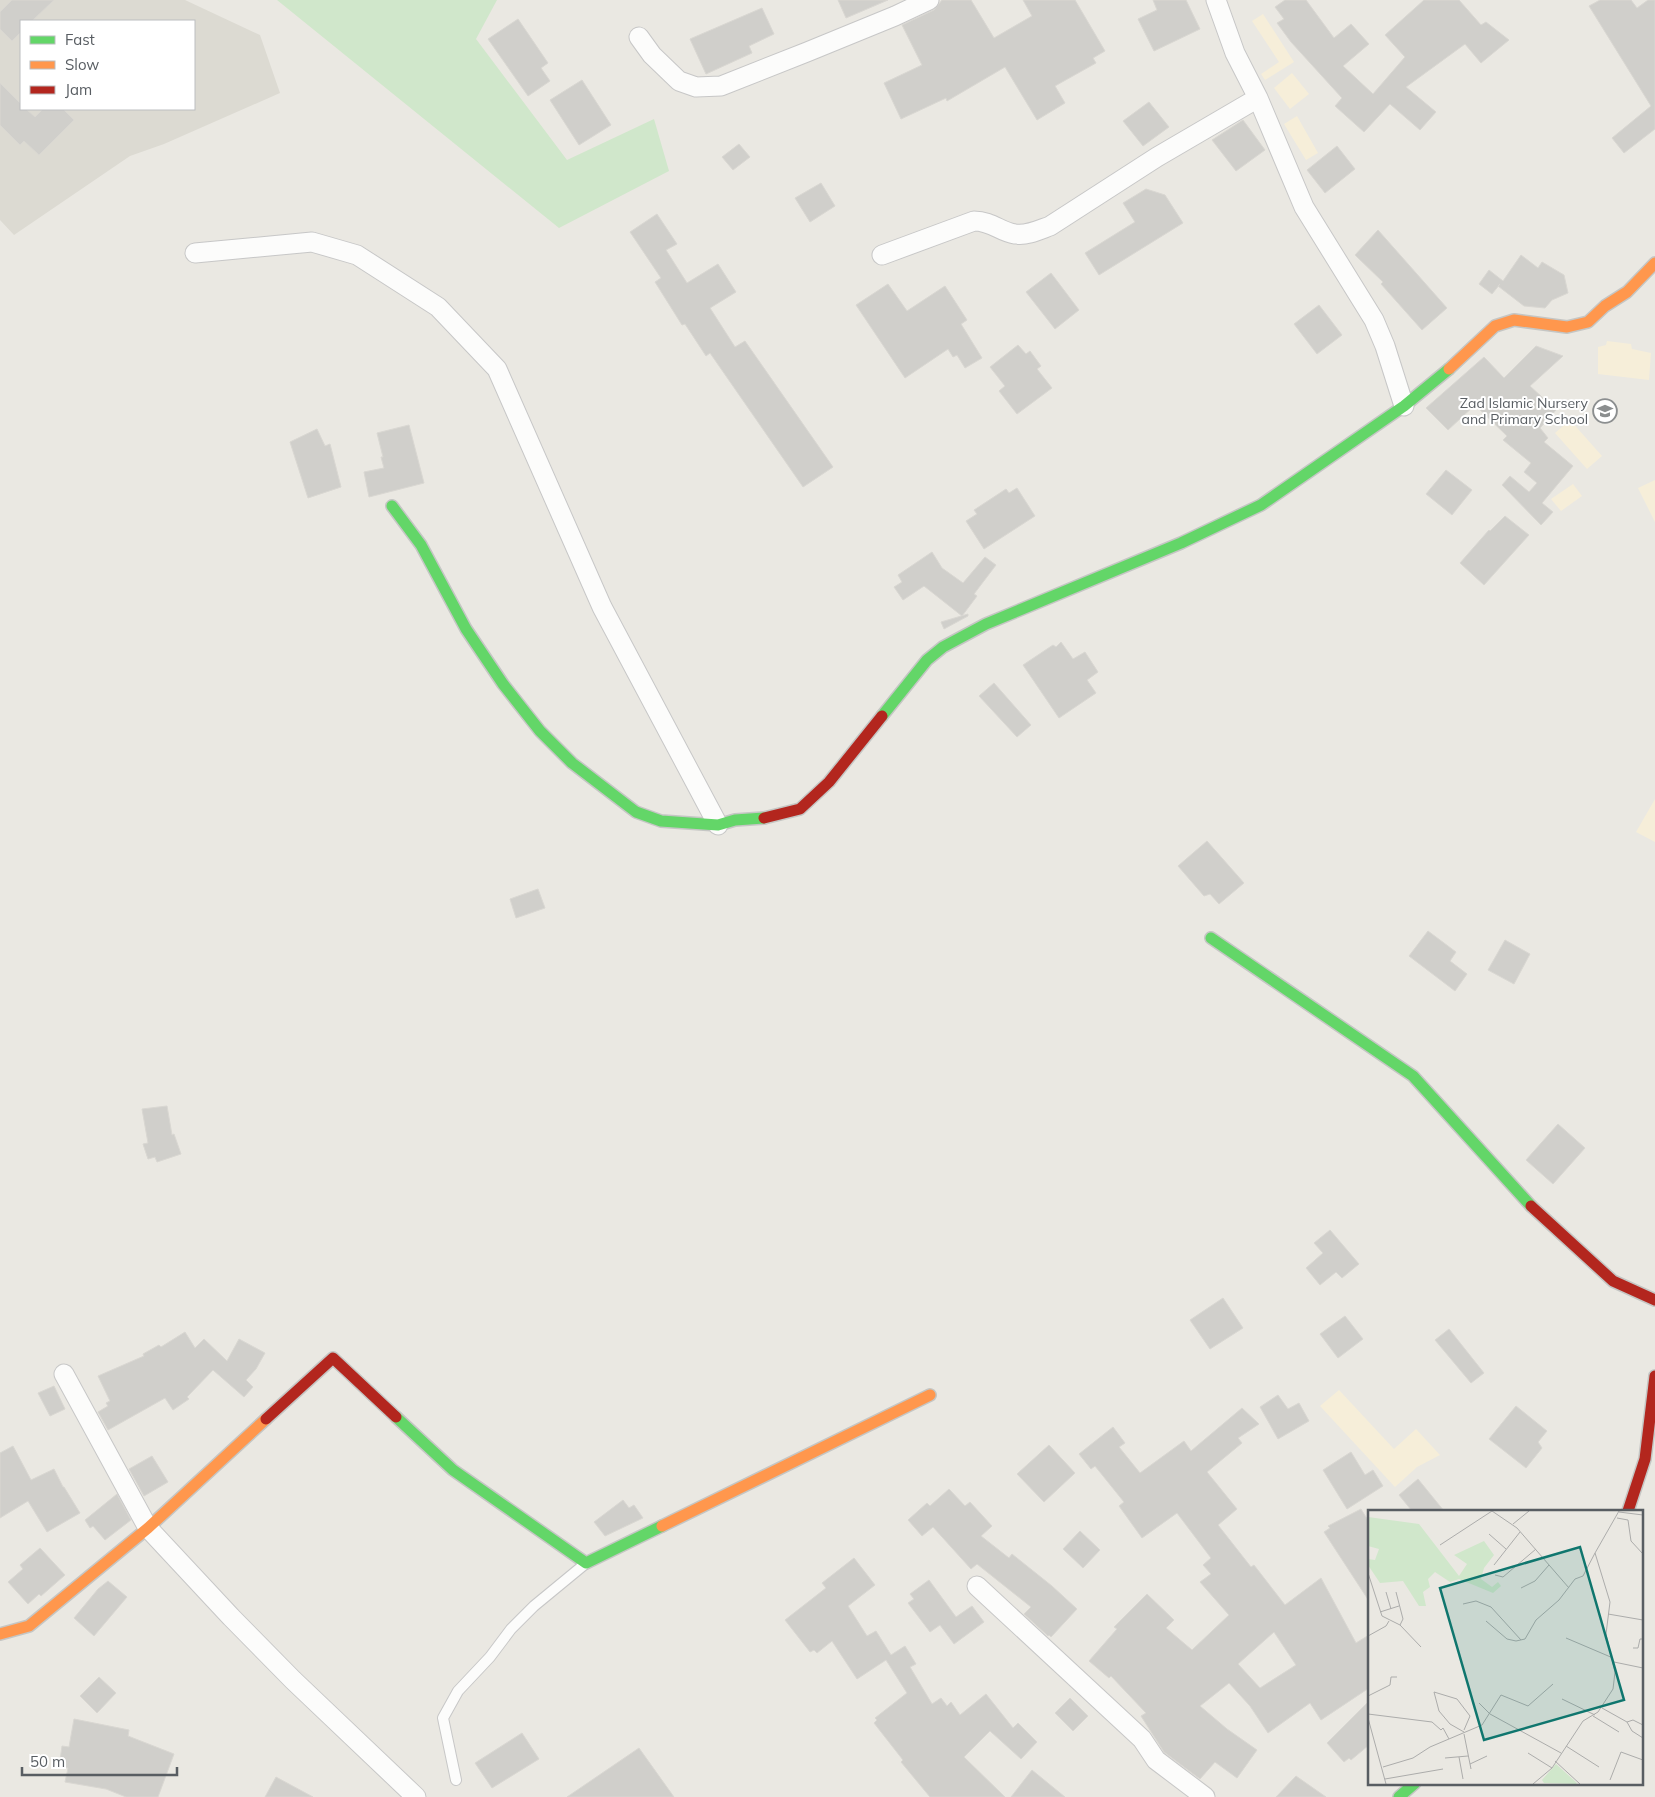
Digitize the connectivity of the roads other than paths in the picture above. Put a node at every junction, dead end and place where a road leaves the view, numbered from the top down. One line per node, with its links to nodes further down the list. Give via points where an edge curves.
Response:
1 (929, 0): 3 (street, via 721,86 696,87 679,81 652,56)
2 (1216, 0): 4 (street)
3 (638, 37)
4 (1258, 98): 6 (street, via 1157,157 1050,226 1015,234 984,221 974,221); 8 (street, via 1304,207 1374,320)
5 (195, 252): 10 (street, via 312,242 357,255 438,307 497,369 602,607)
6 (882, 256)
7 (1655, 263): 8 (street, via 1627,292 1588,322 1567,327 1514,320 1495,326)
8 (1404, 406): 10 (street, via 1261,505 1181,543 986,624 943,647 928,660 829,782 800,808 768,818)
9 (392, 506): 10 (street, via 421,545 466,629 503,684 540,731 572,763 636,812 661,821)
10 (718, 825)
11 (1212, 938): 12 (street, via 1413,1076 1532,1208 1613,1281)
12 (1655, 1300)
13 (64, 1374): 17 (street)
14 (1655, 1376): 16 (street, via 1644,1459)
15 (930, 1395): 18 (street)
16 (1628, 1510)
17 (148, 1528): 18 (street, via 333,1358 453,1470); 20 (street, via 29,1626); 23 (street, via 279,1666)
18 (586, 1564): 21 (lane, via 511,1628 458,1691 444,1718)
19 (977, 1586): 24 (street, via 1142,1739 1156,1760)
20 (0, 1634)
21 (456, 1780)
22 (1414, 1784): 25 (street)
23 (416, 1797)
24 (1205, 1797)
25 (1399, 1797)

